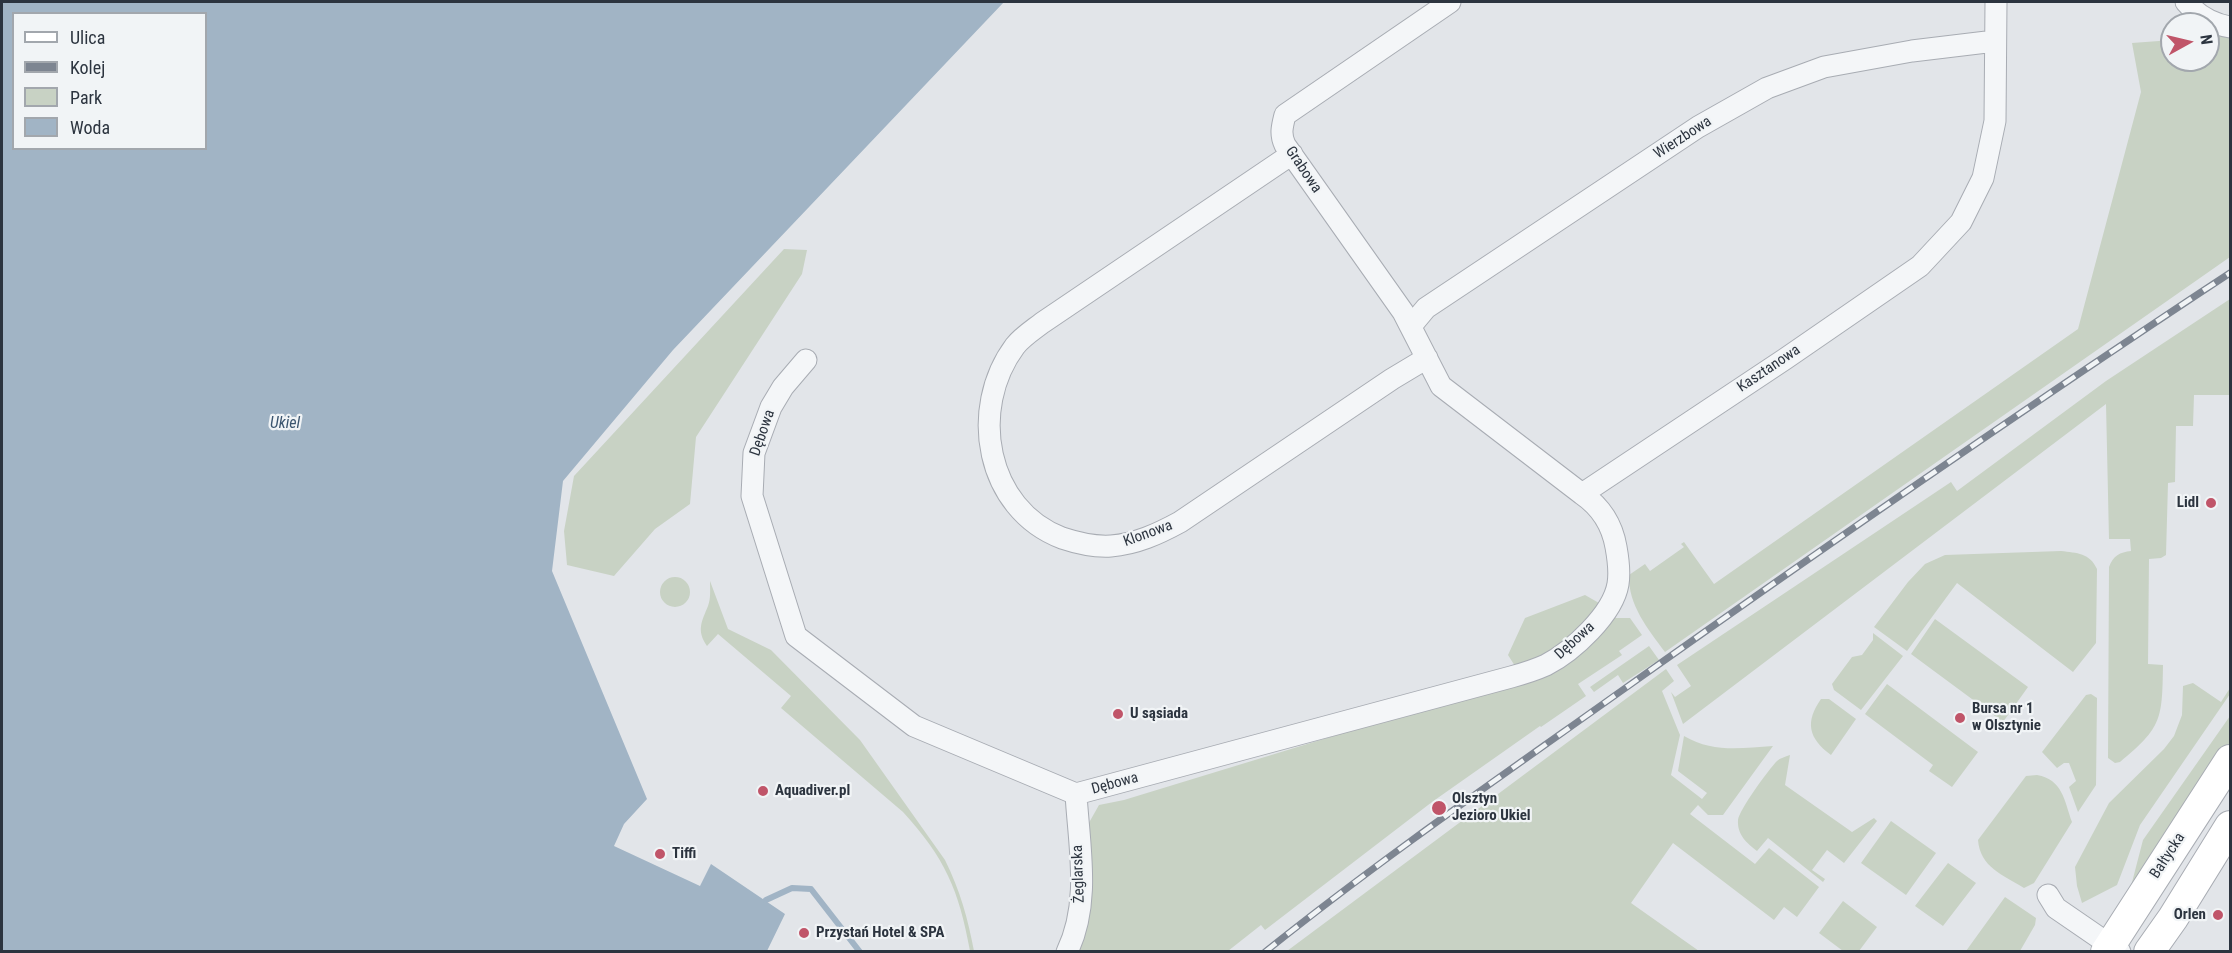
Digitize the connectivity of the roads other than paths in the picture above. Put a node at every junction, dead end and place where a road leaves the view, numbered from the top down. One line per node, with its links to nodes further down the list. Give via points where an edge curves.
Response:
1 (1450, 2): 6 (street, Grabowa, via 1285,116 1281,136)
2 (1996, 2): 5 (street, Kasztanowa)
3 (2186, 2): 4 (street, via 2214,23)
4 (2230, 27)
5 (1995, 42): 7 (street, Wierzbowa, via 1912,51 1824,67 1767,88 1698,127 1426,308); 10 (street, Kasztanowa, via 1995,121 1983,178 1960,222 1920,266)
6 (1292, 154): 7 (street, Grabowa); 8 (street, Klonowa, via 1042,323 1016,345 999,375 990,414 991,456 1006,491 1035,523 1069,540 1110,546 1146,538 1180,522)
7 (1411, 326): 8 (street)
8 (1427, 358): 10 (street, via 1441,386)
9 (806, 360): 12 (street, Dębowa, via 771,407 754,453 752,496 796,636 914,726)
10 (1582, 494): 12 (street, Dębowa, via 1596,504 1611,528 1618,557 1618,584 1610,604 1593,627 1558,658 1511,677)
11 (2230, 760): 15 (main road, Bałtycka)
12 (1076, 794): 16 (street, Żeglarska, via 1081,907)
13 (2230, 825): 17 (main road)
14 (2049, 895): 15 (street, via 2056,908)
15 (2112, 949)
16 (1067, 951)
17 (2149, 951)

